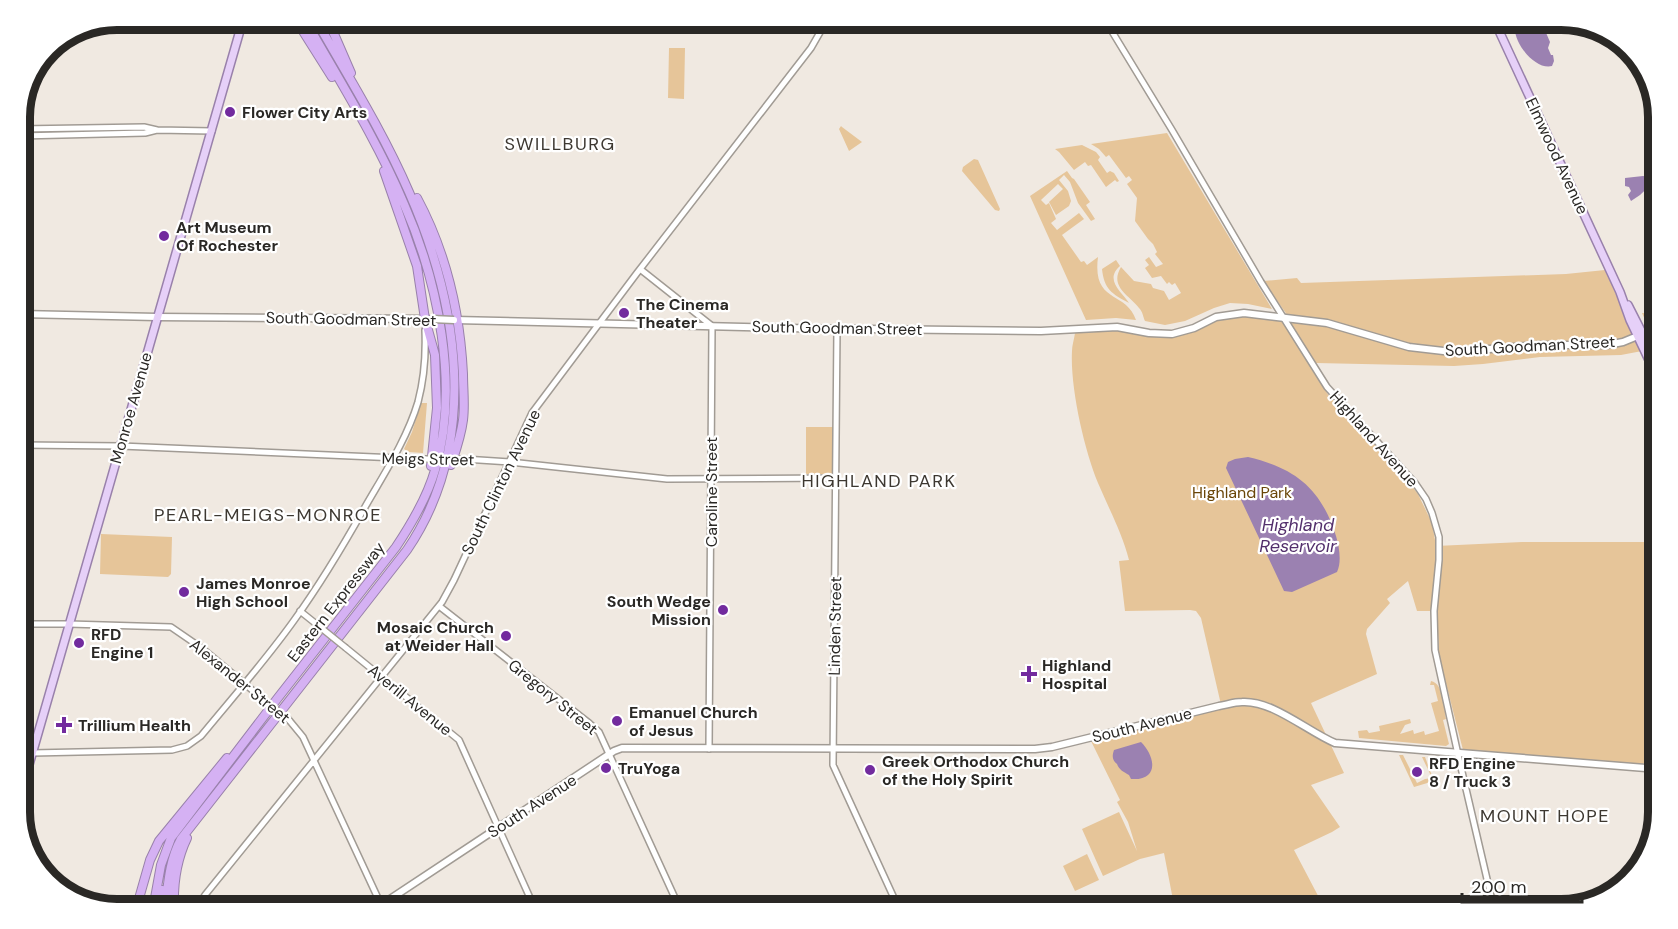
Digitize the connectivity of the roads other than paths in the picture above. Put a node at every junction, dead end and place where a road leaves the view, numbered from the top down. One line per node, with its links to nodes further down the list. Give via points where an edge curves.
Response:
1 (240, 30): 13 (main road, Monroe Avenue)
2 (302, 30): 10 (highway)
3 (311, 30): 10 (highway, Eastern Expressway)
4 (322, 30): 9 (highway, Eastern Expressway)
5 (332, 30): 9 (highway)
6 (821, 30): 17 (street, South Clinton Avenue)
7 (1111, 30): 20 (street, Highland Avenue)
8 (1499, 30): 26 (main road, Elmwood Avenue, via 1630,320)
9 (366, 110): 16 (highway, Eastern Expressway)
10 (359, 116): 15 (highway, Eastern Expressway)
11 (30, 129): 12 (street)
12 (157, 130): 13 (street); 14 (street, via 145,134)
13 (212, 130): 19 (main road, Monroe Avenue)
14 (30, 136)
15 (373, 142): 21 (highway, via 417,266); 35 (highway, Eastern Expressway, via 397,187 418,241 434,297 442,347 443,434 436,469)
16 (391, 155): 22 (highway, via 435,236); 36 (highway, Eastern Expressway, via 431,249 452,348 452,435 445,471)
17 (640, 269): 23 (street, South Clinton Avenue); 24 (street)
18 (30, 314): 19 (main road, South Goodman Street)
19 (157, 317): 21 (main road, South Goodman Street); 30 (main road, Monroe Avenue)
20 (1284, 317): 25 (main road, South Goodman Street, via 1229,314 1172,333 1117,327 1041,331); 26 (main road, South Goodman Street, via 1327,323 1409,347 1452,352 1540,345 1607,345); 47 (street, Highland Avenue, via 1327,387 1415,483 1432,513 1440,546 1434,636)
21 (428, 319): 22 (main road, South Goodman Street, bridge); 31 (street, via 417,402); 35 (highway, via 437,397 434,454)
22 (456, 320): 23 (main road, South Goodman Street); 36 (highway, via 462,363 463,422 448,473)
23 (598, 325): 24 (main road, South Goodman Street); 32 (street, South Clinton Avenue, via 532,413)
24 (712, 326): 25 (main road, South Goodman Street); 34 (street, Caroline Street)
25 (837, 328): 33 (street, Linden Street)
26 (1641, 335): 27 (main road, Elmwood Avenue); 28 (main road, Elmwood Avenue)
27 (1648, 347)
28 (1648, 353)
29 (30, 445): 30 (street, Meigs Street)
30 (121, 446): 31 (street, Meigs Street); 40 (main road, Monroe Avenue)
31 (393, 458): 32 (street, Meigs Street, bridge); 38 (street, via 333,563)
32 (510, 462): 34 (street, Meigs Street, via 667,479); 37 (street, South Clinton Avenue)
33 (836, 478): 34 (street, Meigs Street); 45 (street, Linden Street)
34 (711, 479): 44 (street, Caroline Street)
35 (422, 503): 43 (highway, Eastern Expressway, via 392,552)
36 (430, 513): 52 (highway, Eastern Expressway, via 390,574)
37 (439, 606): 41 (street, South Clinton Avenue); 48 (street, Gregory Street, via 596,728)
38 (300, 611): 41 (street, Averill Avenue, bridge); 42 (street)
39 (30, 624): 40 (street, Alexander Street)
40 (69, 624): 42 (street, Alexander Street, via 171,627); 46 (main road, Monroe Avenue)
41 (381, 677): 50 (street, South Clinton Avenue); 53 (street, Averill Avenue, via 459,740)
42 (244, 684): 46 (street, via 201,736 182,748); 50 (street, Alexander Street, bridge, via 289,720 303,736)
43 (276, 699): 55 (highway, via 159,840); 56 (highway, Eastern Expressway, via 171,838 160,865)
44 (709, 748): 45 (main road, South Avenue); 48 (main road, South Avenue, via 622,748)
45 (832, 749): 47 (main road, South Avenue, via 1042,748 1250,702 1269,706 1335,743); 65 (street, Linden Street, via 833,765)
46 (32, 753): 49 (main road, Monroe Avenue)
47 (1458, 754): 51 (main road, South Avenue); 66 (street, Highland Avenue)
48 (609, 755): 53 (main road, South Avenue); 64 (street, Gregory Street)
49 (30, 760)
50 (314, 761): 60 (street, South Clinton Avenue); 61 (street, Alexander Street)
51 (1648, 768)
52 (205, 808): 54 (highway, Eastern Expressway); 59 (highway, via 178,860)
53 (498, 828): 62 (main road, South Avenue); 63 (street, Averill Avenue)
54 (182, 839): 57 (highway, via 166,868); 58 (highway, Eastern Expressway, via 172,863)
55 (139, 899)
56 (155, 899)
57 (161, 899)
58 (167, 899)
59 (174, 899)
60 (204, 899)
61 (376, 899)
62 (393, 899)
63 (530, 899)
64 (675, 899)
65 (894, 899)
66 (1492, 899)

